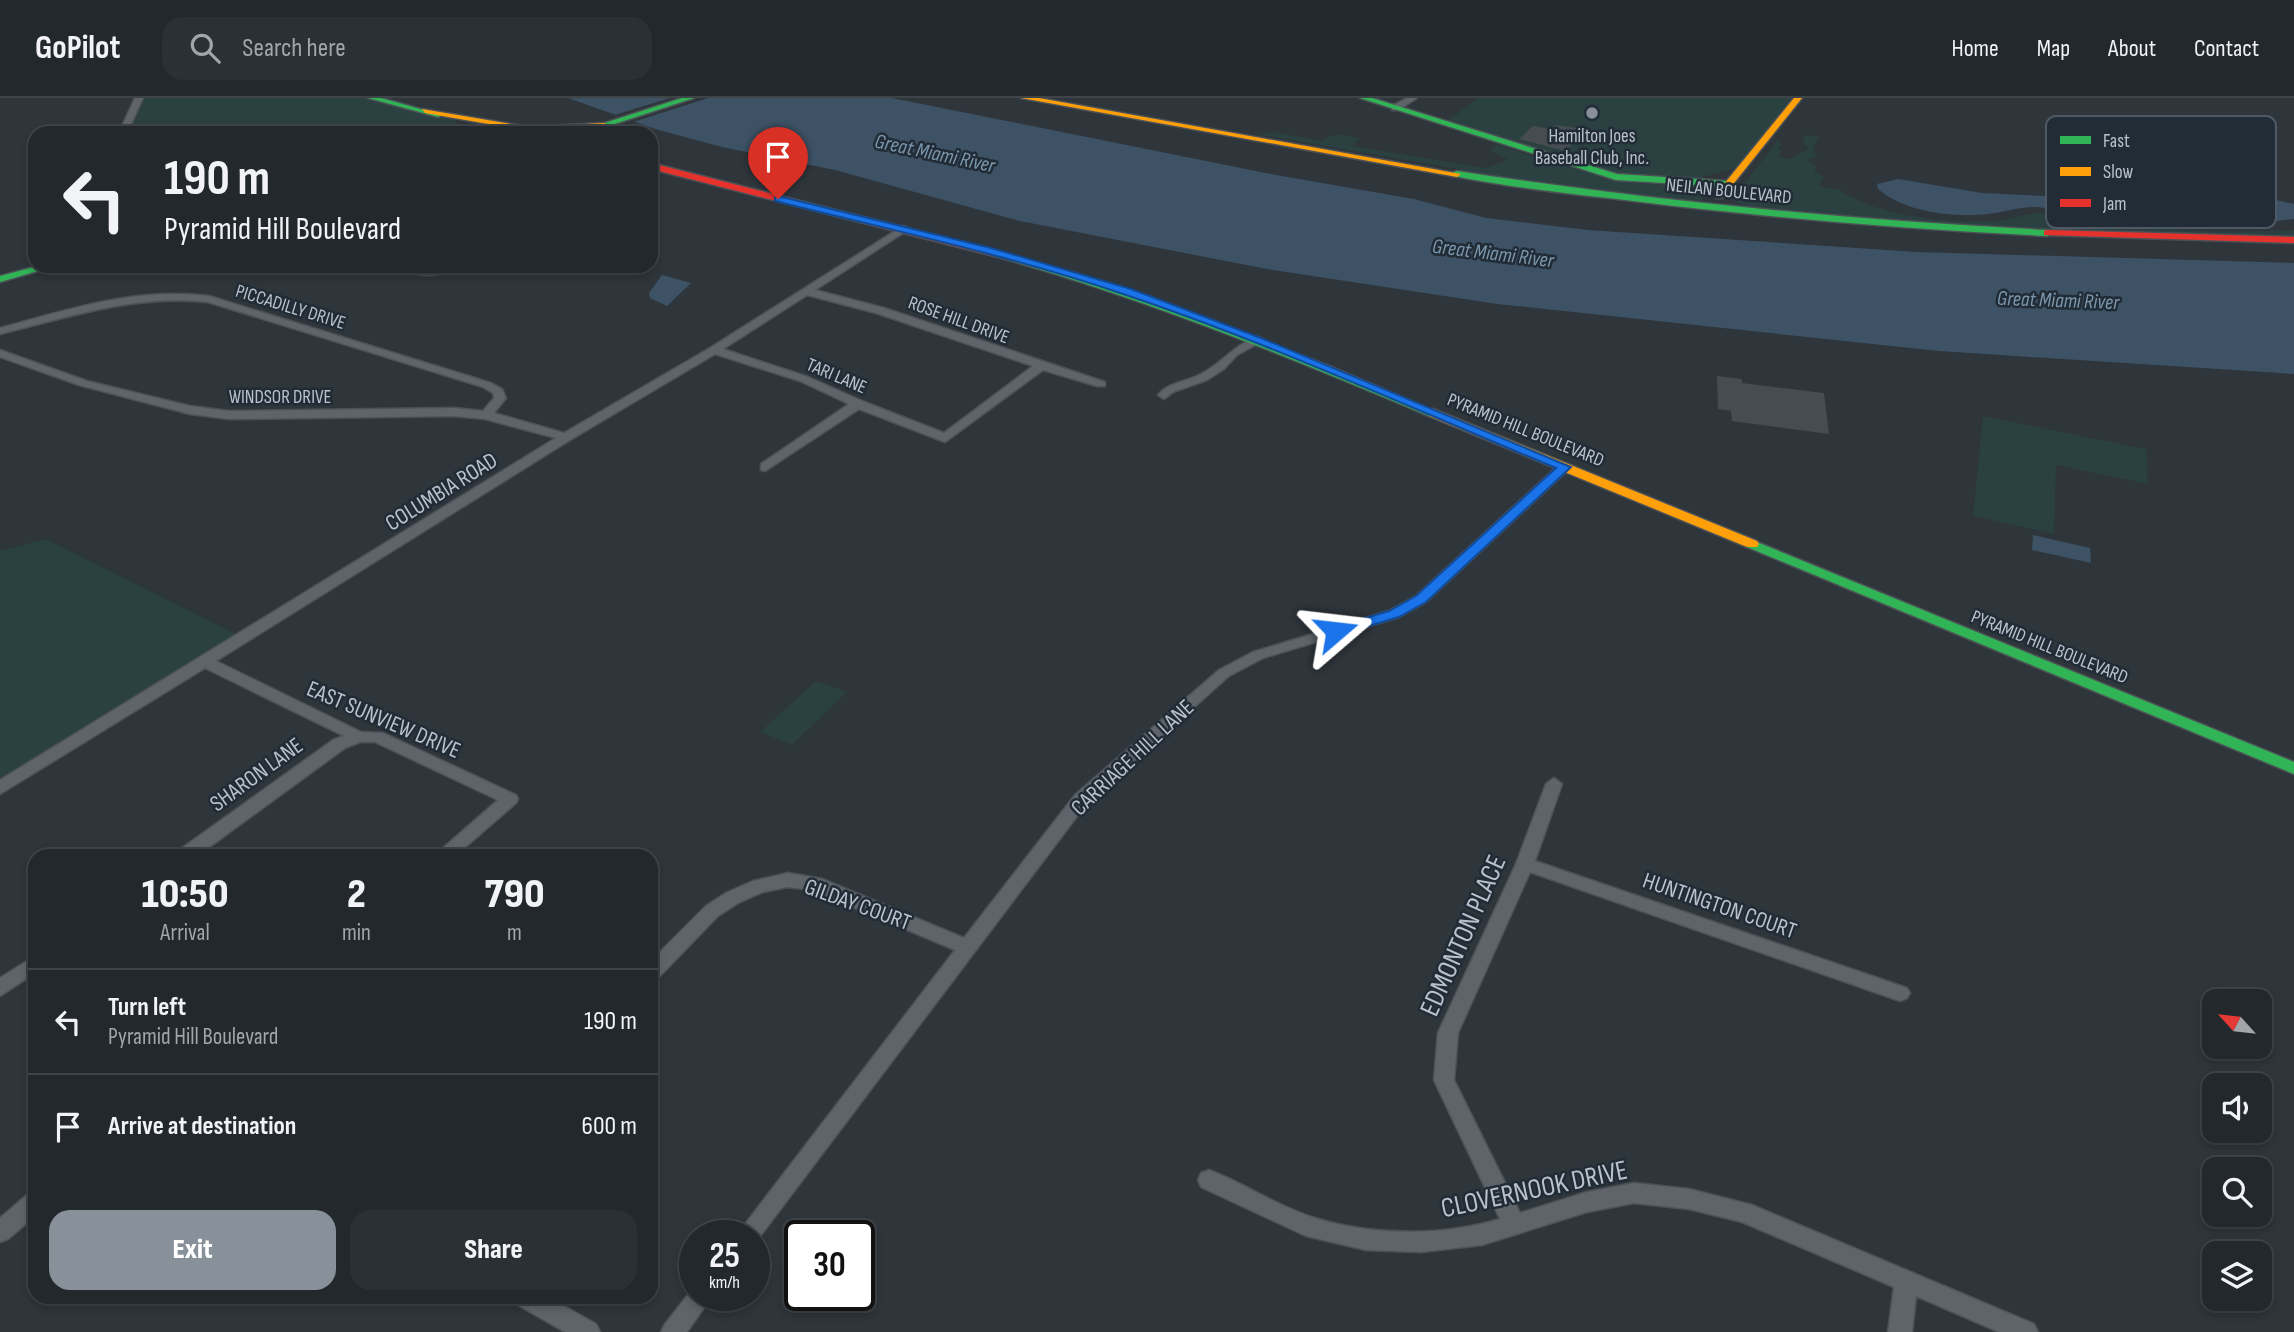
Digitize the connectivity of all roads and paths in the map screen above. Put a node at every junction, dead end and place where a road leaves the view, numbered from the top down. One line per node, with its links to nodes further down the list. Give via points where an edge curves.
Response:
1 (139, 98): 13 (street)
2 (372, 98): 10 (street)
3 (690, 98): 17 (street)
4 (1026, 98): 12 (street, NEILAN BOULEVARD)
5 (1057, 98): 12 (street, NEILAN BOULEVARD)
6 (1364, 98): 9 (street)
7 (1413, 98): 9 (street)
8 (1798, 98): 18 (street)
9 (1395, 108): 21 (street, via 1600,173)
10 (425, 111): 11 (street); 16 (street)
11 (455, 120): 14 (street); 15 (street)
12 (1166, 121): 23 (street, NEILAN BOULEVARD, via 1423,168 1691,207)
13 (126, 126)
14 (459, 126)
15 (482, 126)
16 (507, 126)
17 (598, 126)
18 (1741, 166): 21 (street); 23 (street)
19 (658, 168): 22 (street, PYRAMID HILL BOULEVARD)
20 (658, 176): 22 (street, PYRAMID HILL BOULEVARD)
21 (1685, 182): 23 (street)
22 (723, 186): 25 (street, PYRAMID HILL BOULEVARD)
23 (1718, 197): 24 (street, NEILAN BOULEVARD); 24 (street, via 1731,192 1733,203)
24 (1759, 214): 26 (street, NEILAN BOULEVARD, via 2034,234)
25 (903, 229): 29 (street, COLUMBIA ROAD); 31 (street, PYRAMID HILL BOULEVARD, via 1081,277)
26 (2294, 240)
27 (28, 272): 28 (street)
28 (0, 279)
29 (805, 291): 32 (street, COLUMBIA ROAD); 34 (street, ROSE HILL DRIVE, via 859,302)
30 (0, 331): 38 (street, PICCADILLY DRIVE, via 127,299 188,295 487,385 498,391 500,398)
31 (1257, 340): 36 (street, via 1203,378); 41 (street, PYRAMID HILL BOULEVARD)
32 (713, 350): 37 (street, TARI LANE, via 804,379); 39 (street, COLUMBIA ROAD)
33 (0, 353): 38 (street, WINDSOR DRIVE, via 83,383 229,415)
34 (1040, 366): 35 (street, ROSE HILL DRIVE); 37 (street, TARI LANE, via 945,438)
35 (1101, 384)
36 (1164, 395)
37 (858, 404): 40 (street)
38 (486, 415): 39 (street, WINDSOR DRIVE)
39 (566, 437): 42 (street, COLUMBIA ROAD)
40 (765, 467)
41 (1564, 467): 44 (street, PYRAMID HILL BOULEVARD); 50 (street, CARRIAGE HILL LANE, via 1421,599 1394,614 1258,655 1224,673 1081,799)
42 (203, 661): 43 (street, EAST SUNVIEW DRIVE); 46 (street, COLUMBIA ROAD)
43 (359, 737): 47 (street, SHARON LANE, via 340,744); 48 (street, EAST SUNVIEW DRIVE, via 377,737 510,799)
44 (2294, 768)
45 (1554, 784): 49 (street, EDMONTON PLACE)
46 (0, 788)
47 (194, 849)
48 (451, 849)
49 (1525, 864): 54 (street, HUNTINGTON COURT); 58 (street, EDMONTON PLACE, via 1448,1032 1444,1080)
50 (968, 947): 51 (street, GILDAY COURT, via 816,884 788,880 759,886 722,904); 57 (street, CARRIAGE HILL LANE)
51 (658, 965)
52 (28, 968): 53 (street)
53 (0, 989)
54 (1900, 993)
55 (1209, 1180): 58 (street, CLOVERNOOK DRIVE, via 1314,1229 1366,1240 1421,1242 1482,1236)
56 (28, 1208): 59 (street)
57 (759, 1220)
58 (1514, 1224): 60 (street, CLOVERNOOK DRIVE, via 1634,1193 1689,1199 1744,1212)
59 (0, 1232)
60 (1906, 1282): 65 (street); 66 (street, CLOVERNOOK DRIVE)
61 (538, 1304): 63 (street)
62 (689, 1311): 64 (street)
63 (588, 1332)
64 (673, 1332)
65 (1900, 1332)
66 (2026, 1332)

